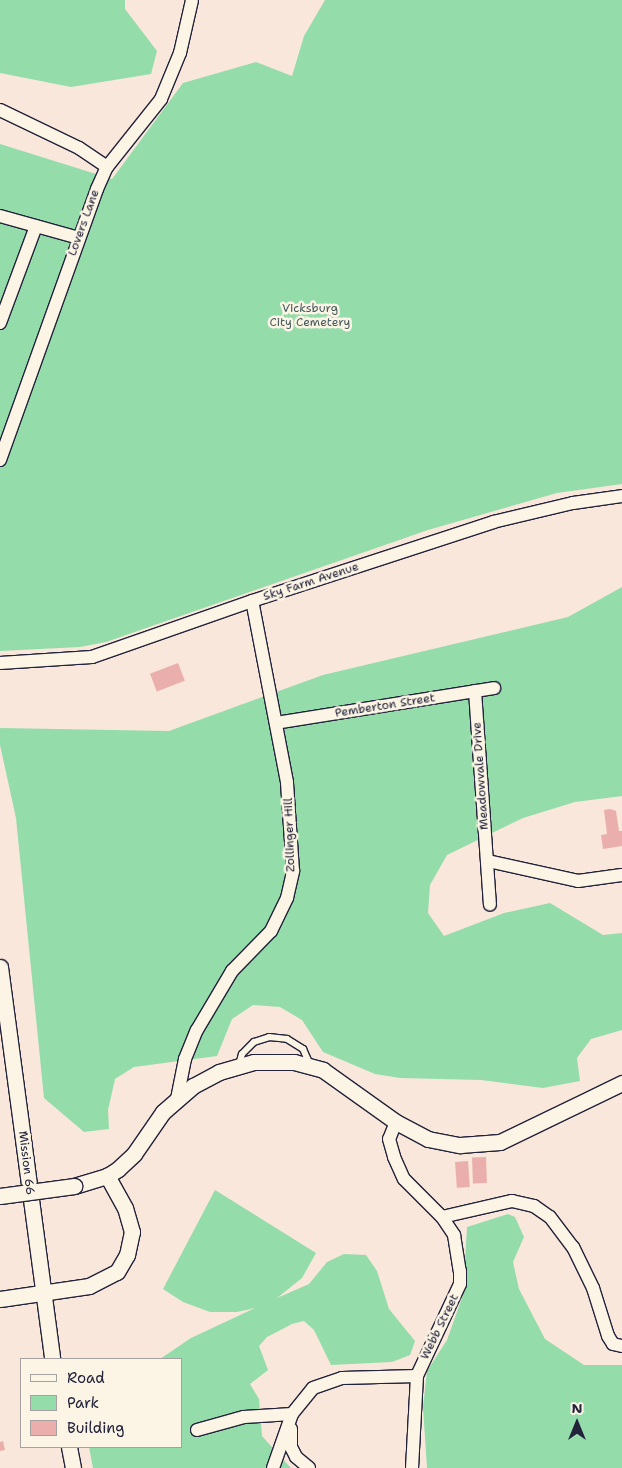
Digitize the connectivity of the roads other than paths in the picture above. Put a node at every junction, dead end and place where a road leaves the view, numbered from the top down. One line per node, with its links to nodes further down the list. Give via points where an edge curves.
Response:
1 (192, 0): 3 (street, Lovers Lane, via 180,53 161,99)
2 (0, 110): 3 (street, via 79,148)
3 (107, 167): 6 (street, Lovers Lane)
4 (0, 216): 5 (street)
5 (36, 226): 6 (street); 7 (street)
6 (79, 238): 8 (street, Lovers Lane)
7 (0, 322)
8 (0, 460)
9 (622, 496): 10 (street, Sky Farm Avenue, via 573,503 492,522)
10 (252, 601): 11 (street, Sky Farm Avenue, via 92,657); 14 (street, Zollinger Hill)
11 (0, 664)
12 (494, 688): 13 (street, Pemberton Street)
13 (475, 691): 14 (street, Pemberton Street); 15 (street, Meadowvale Drive)
14 (276, 723): 22 (street, Zollinger Hill, via 292,834 293,870 287,898 271,931 232,971 197,1030 185,1059)
15 (488, 861): 16 (street, via 578,881); 17 (street, Meadowvale Drive)
16 (622, 875)
17 (490, 904)
18 (0, 967): 27 (street, Mission 66)
19 (310, 1065): 20 (street, via 273,1061); 20 (lane, via 303,1049 287,1038 269,1037 254,1042 242,1054); 23 (street, via 339,1078)
20 (238, 1066): 22 (street, via 208,1078)
21 (622, 1083): 23 (street, via 500,1142 444,1144)
22 (177, 1100): 24 (street, via 163,1112 134,1154)
23 (396, 1122): 26 (street, Webb Street, via 390,1138 404,1179)
24 (107, 1176): 25 (street, bridge, via 74,1186); 27 (street, via 130,1222 131,1243 123,1264 100,1283)
25 (0, 1196)
26 (442, 1217): 29 (street, via 512,1200 522,1201 542,1211 573,1247 593,1288 608,1336 613,1344); 31 (street, Webb Street, via 454,1235 460,1284)
27 (43, 1295): 28 (street); 30 (street, Mission 66)
28 (0, 1299)
29 (622, 1346)
30 (52, 1358)
31 (417, 1376): 32 (street, Webb Street, via 330,1380 305,1395); 38 (street, Webb Street)
32 (292, 1414): 33 (street, via 244,1417); 36 (street, Webb Street); 37 (street, via 291,1446 296,1457)
33 (197, 1430)
34 (69, 1448): 35 (street)
35 (73, 1468)
36 (273, 1468)
37 (309, 1468)
38 (412, 1468)

